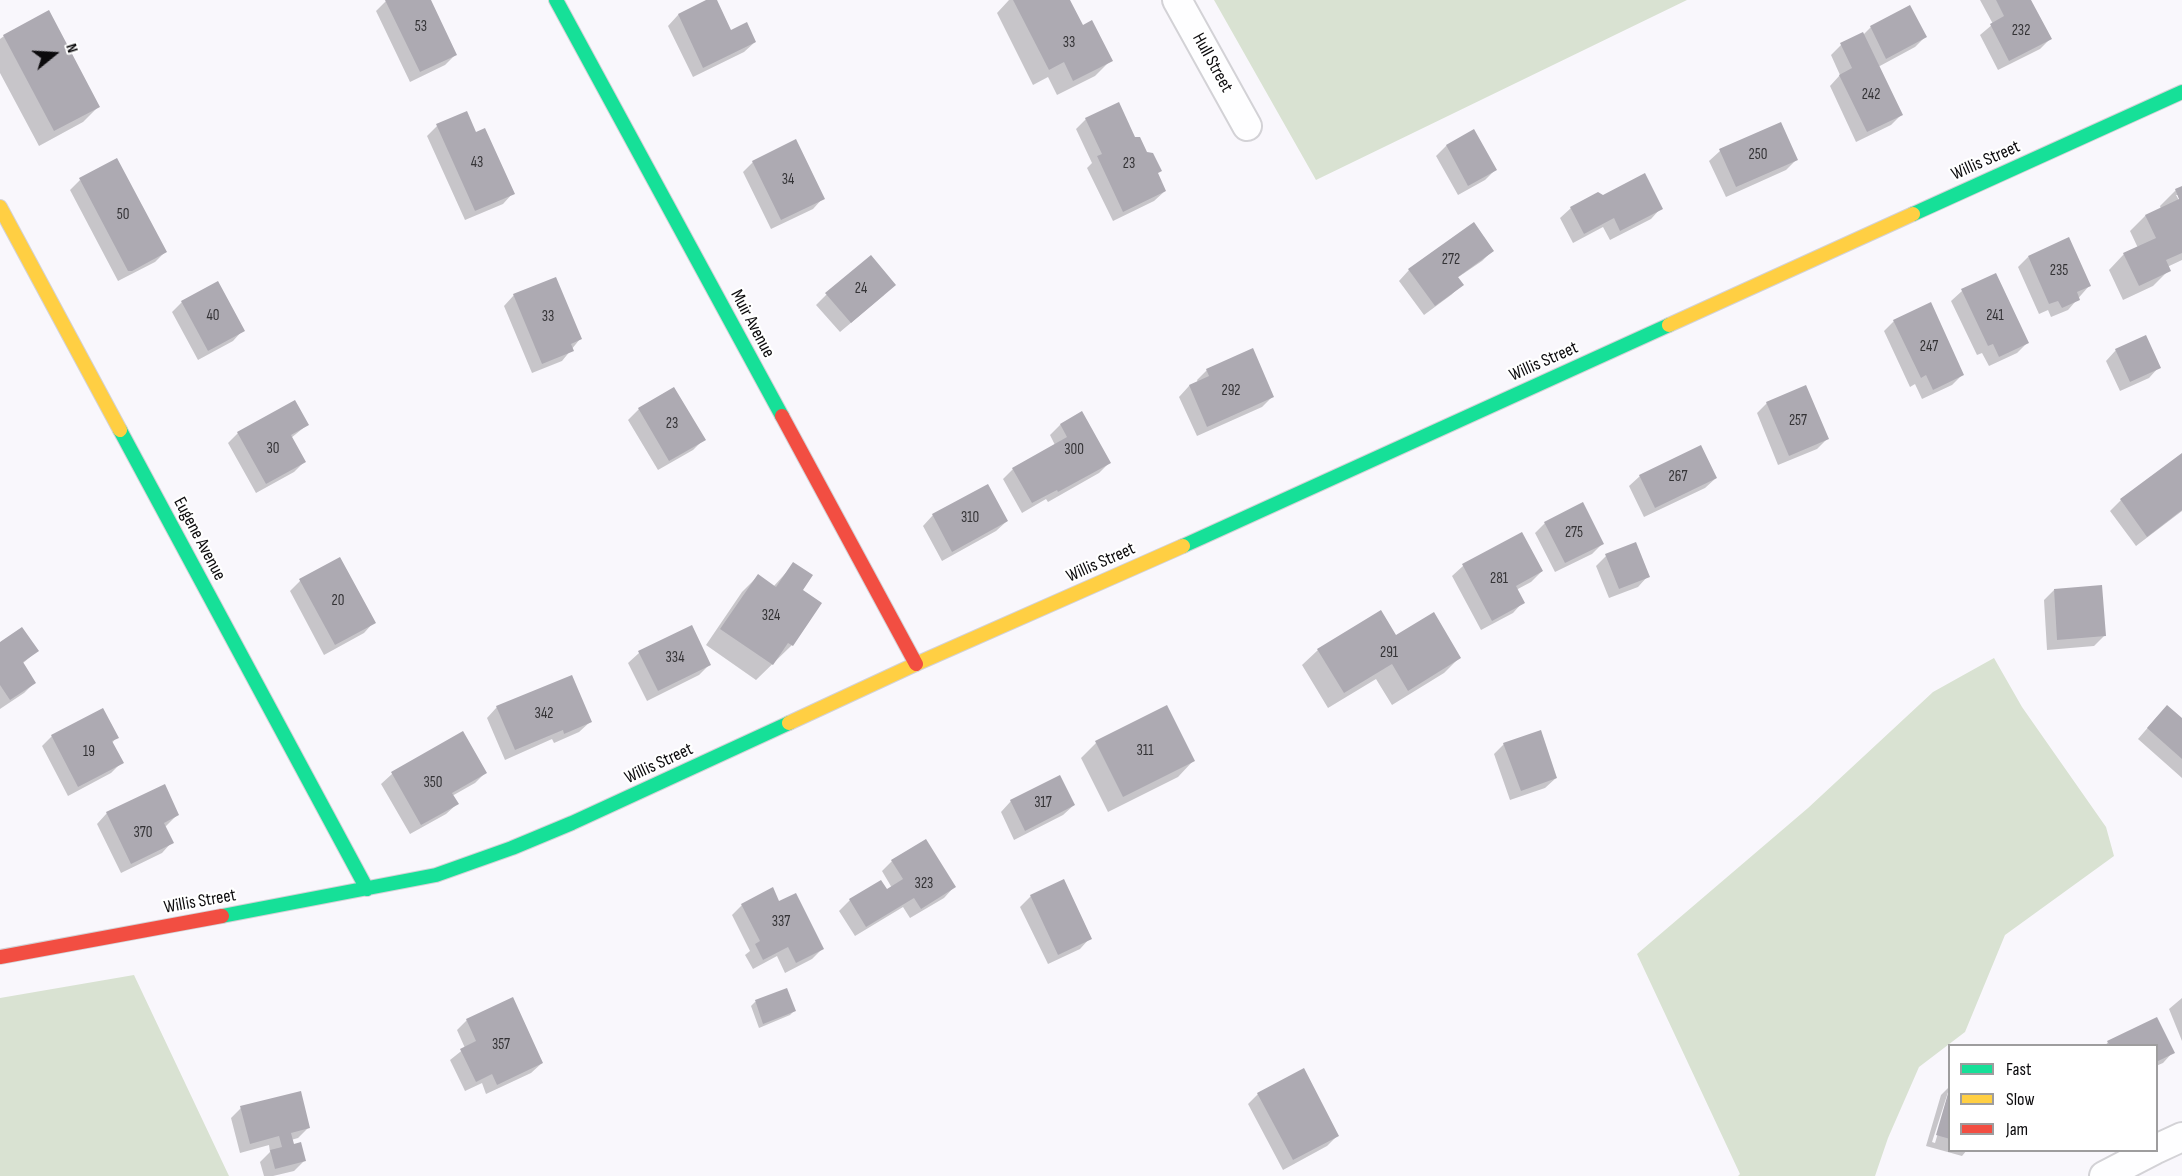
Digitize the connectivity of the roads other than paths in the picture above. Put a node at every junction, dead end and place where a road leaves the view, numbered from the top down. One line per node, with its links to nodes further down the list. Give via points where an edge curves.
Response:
1 (556, 0): 6 (main road, Muir Avenue)
2 (1177, 0): 4 (street, Hull Street)
3 (2182, 92): 6 (main road, Willis Street)
4 (1247, 126)
5 (0, 207): 7 (main road, Eugene Avenue)
6 (916, 664): 7 (main road, Willis Street, via 562,828 436,874)
7 (367, 889): 8 (main road, Willis Street)
8 (0, 957)
9 (2182, 1137): 10 (street)
10 (2158, 1149)
11 (2152, 1152): 12 (street)
12 (2104, 1176)

